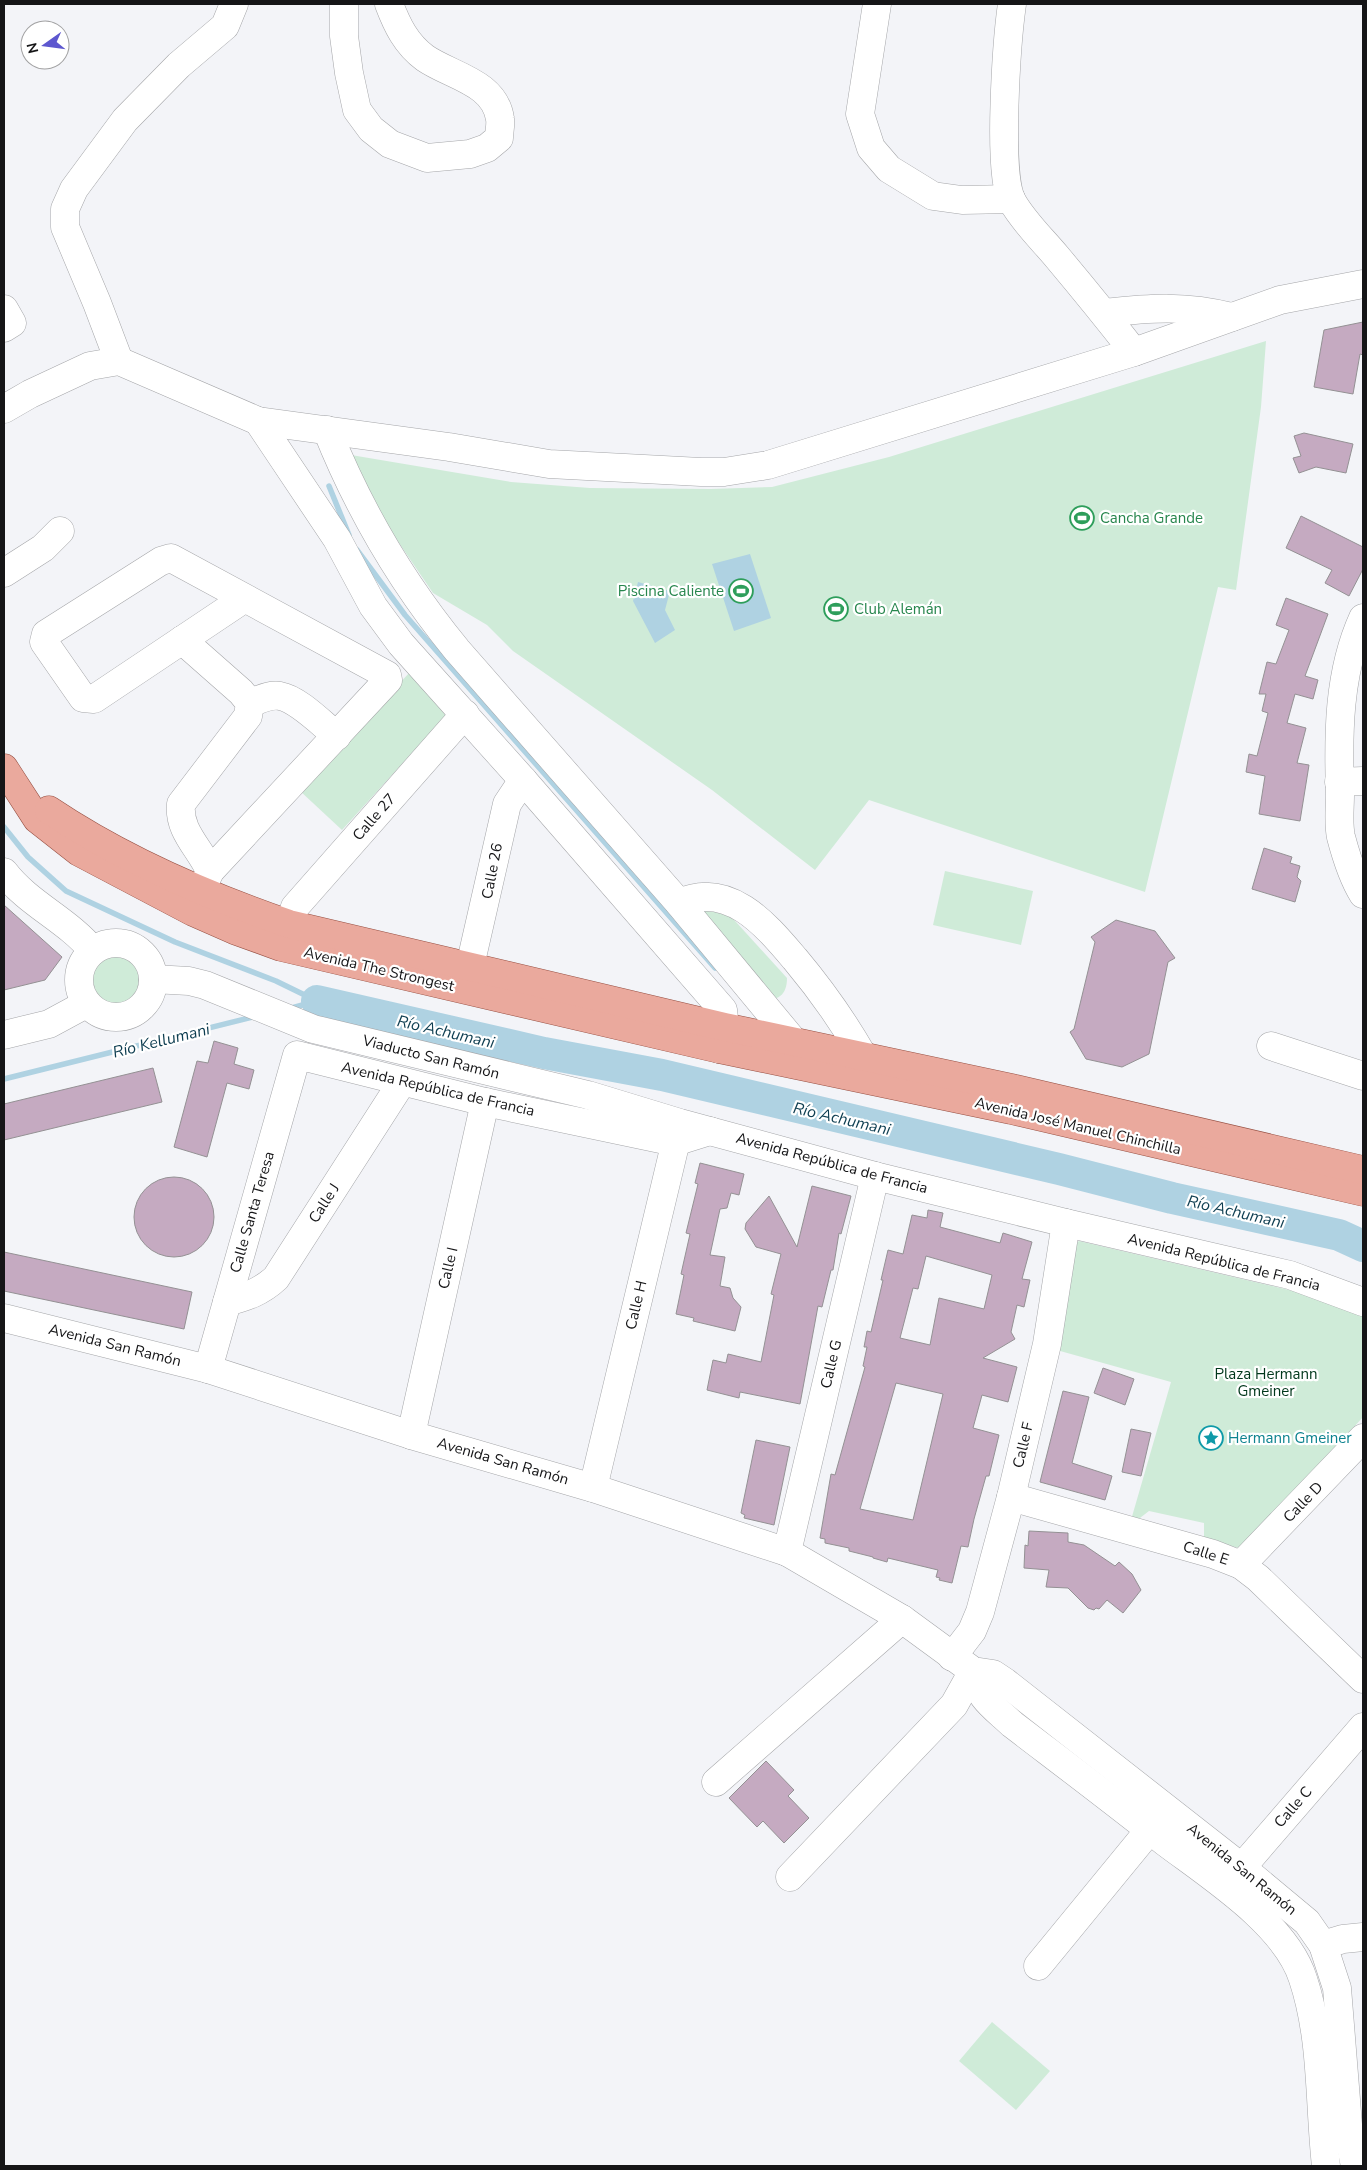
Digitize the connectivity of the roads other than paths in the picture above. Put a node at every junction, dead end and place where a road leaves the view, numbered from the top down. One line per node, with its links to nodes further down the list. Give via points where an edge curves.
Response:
1 (234, 4): 11 (street, via 225,26 179,65 125,120 74,189 65,210 65,226)
2 (344, 4): 3 (street, via 344,36 357,110 371,129 390,144 428,158 470,154 487,148 499,138 500,119 494,102 485,90 424,57 397,27)
3 (389, 4)
4 (877, 4): 6 (street, via 860,114 871,148 890,169 933,196 962,200)
5 (1012, 4): 6 (street, via 1004,140)
6 (1011, 199): 8 (street)
7 (1363, 284): 9 (street, via 1280,300)
8 (1104, 312): 9 (street, via 1179,308); 10 (street)
9 (1232, 316): 10 (street)
10 (1134, 352): 14 (street, via 768,465 724,472 549,464 448,446)
11 (119, 361): 12 (street, via 90,366); 13 (street)
12 (4, 409)
13 (258, 421): 14 (street); 21 (street, via 337,538 373,606 402,644)
14 (327, 430): 29 (street, via 365,514 424,609 456,650)
15 (60, 531): 16 (street, via 43,548)
16 (4, 574)
17 (245, 598): 19 (street); 19 (street, via 171,558 161,561 44,638 83,698 87,699 94,699); 22 (street, via 387,675 388,680)
18 (1363, 618): 25 (street, via 1353,639 1343,686 1339,735)
19 (182, 640): 20 (street)
20 (250, 703): 22 (street, via 279,695 296,702); 27 (street, via 248,716 181,804 182,824)
21 (465, 714): 24 (street); 30 (street, Calle 27, via 295,907)
22 (337, 736): 27 (street)
23 (8, 774): 27 (main road, Avenida The Strongest, via 49,810 77,828)
24 (523, 780): 32 (street, Calle 26, via 507,804); 36 (street, via 723,1010)
25 (1351, 782): 28 (street, via 1341,835 1356,884)
26 (4, 872): 31 (street)
27 (201, 891): 30 (main road, Avenida The Strongest, via 244,908)
28 (1363, 894)
29 (679, 903): 38 (street); 40 (street, via 692,897 714,897 729,901 766,925 818,986)
30 (285, 935): 32 (main road, Avenida The Strongest)
31 (93, 951): 33 (street, via 116,943 129,945 147,959); 34 (street, via 78,976)
32 (467, 977): 36 (main road, Avenida The Strongest)
33 (153, 979): 34 (street, via 148,1000 130,1015 106,1017); 45 (street, Viaducto San Ramón, via 205,985 313,1029 588,1095)
34 (86, 1004): 35 (street, via 49,1024)
35 (4, 1035)
36 (722, 1038): 38 (main road, Avenida The Strongest)
37 (1271, 1046): 41 (street)
38 (793, 1054): 40 (main road, Avenida José Manuel Chinchilla); 43 (main road, Avenida José Manuel Chinchilla)
39 (297, 1055): 42 (street, Avenida República de Francia); 49 (street, Calle Santa Teresa)
40 (863, 1056): 43 (main road, Avenida José Manuel Chinchilla)
41 (1363, 1076)
42 (402, 1082): 44 (street, Avenida República de Francia); 49 (street, Calle J, via 276,1278 252,1295)
43 (1013, 1100): 47 (main road, Avenida José Manuel Chinchilla)
44 (485, 1102): 45 (street, Avenida República de Francia); 53 (street, Calle I)
45 (678, 1132): 46 (street, Avenida República de Francia, via 711,1131); 55 (street, Calle H)
46 (875, 1176): 48 (street, Avenida República de Francia); 57 (street, Calle G)
47 (1362, 1182)
48 (1066, 1223): 50 (street, Avenida República de Francia, via 1290,1275); 56 (street, Calle F, via 1046,1344)
49 (227, 1302): 52 (street, Calle Santa Teresa)
50 (1363, 1302)
51 (4, 1318): 52 (street, Avenida San Ramón)
52 (208, 1369): 53 (street, Avenida San Ramón)
53 (411, 1435): 55 (street, Avenida San Ramón)
54 (1363, 1438): 58 (street, Calle D)
55 (593, 1488): 57 (street, Avenida San Ramón)
56 (1010, 1496): 58 (street, Calle E, via 1213,1554); 60 (street, Calle F)
57 (787, 1552): 59 (street, Avenida San Ramón)
58 (1241, 1566): 61 (street, Calle E, via 1258,1578)
59 (902, 1619): 60 (street, Avenida San Ramón); 63 (street)
60 (963, 1664): 64 (street, Avenida San Ramón, via 981,1694 1012,1724); 66 (street, Calle F, via 954,1705)
61 (1363, 1679)
62 (1363, 1727): 65 (street, Calle C)
63 (716, 1782)
64 (1159, 1820): 65 (street, Avenida San Ramón); 67 (street, Avenida San Ramón); 70 (street)
65 (1241, 1867): 67 (street, Calle C); 69 (street, Avenida San Ramón, via 1307,1922)
66 (790, 1877)
67 (1224, 1888): 71 (street, Avenida San Ramón, via 1265,1921 1289,1950 1303,1977 1314,2020)
68 (1363, 1936): 69 (street)
69 (1323, 1945): 72 (street, Avenida San Ramón, via 1337,1988)
70 (1038, 1966)
71 (1326, 2166)
72 (1354, 2166)

